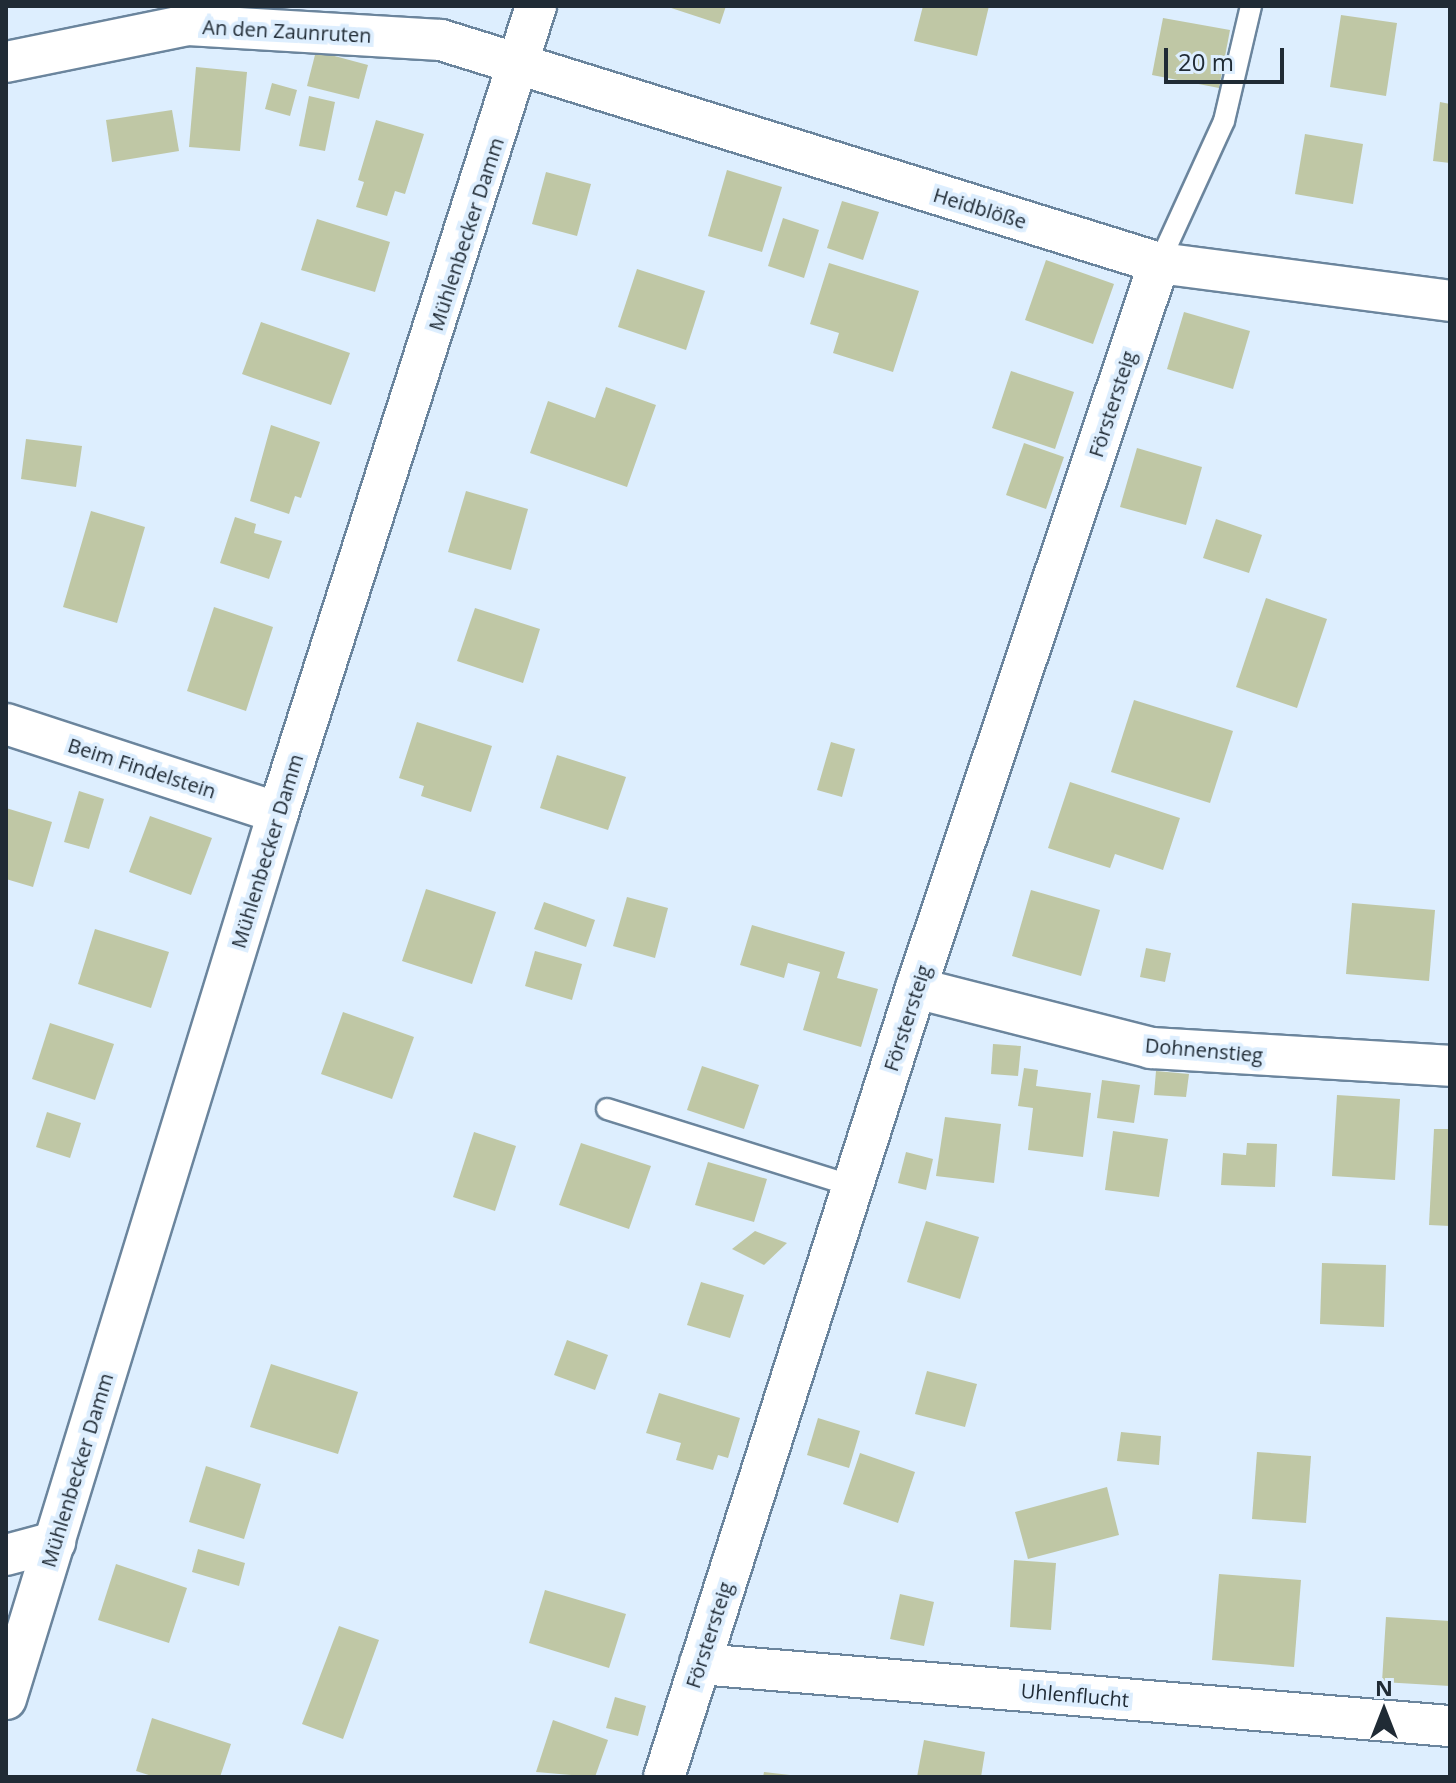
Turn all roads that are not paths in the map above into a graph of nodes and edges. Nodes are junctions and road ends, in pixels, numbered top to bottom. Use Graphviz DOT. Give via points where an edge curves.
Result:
graph roads {
  1 [pos="536,6"];
  2 [pos="1251,6"];
  3 [pos="6,62"];
  4 [pos="521,64"];
  5 [pos="1159,263"];
  6 [pos="1450,301"];
  7 [pos="6,724"];
  8 [pos="278,813"];
  9 [pos="916,988"];
  10 [pos="1450,1066"];
  11 [pos="607,1109"];
  12 [pos="853,1186"];
  13 [pos="55,1542"];
  14 [pos="6,1555"];
  15 [pos="700,1664"];
  16 [pos="6,1699"];
  17 [pos="1450,1726"];
  18 [pos="664,1777"];
  1 -- 4 [label="street, Mühlenbecker Damm"];
  2 -- 5 [label="lane" via="1224,121"];
  3 -- 4 [label="street, An den Zaunruten" via="188,25 441,40"];
  4 -- 5 [label="street, Heidblöße"];
  4 -- 8 [label="street, Mühlenbecker Damm"];
  5 -- 6 [label="street, Heidblöße"];
  5 -- 9 [label="street, Förstersteig"];
  7 -- 8 [label="street, Beim Findelstein"];
  8 -- 13 [label="street, Mühlenbecker Damm"];
  9 -- 10 [label="street, Dohnenstieg" via="1151,1048"];
  9 -- 12 [label="street, Förstersteig"];
  11 -- 12 [label="lane"];
  12 -- 15 [label="street, Förstersteig"];
  13 -- 14 [label="street"];
  13 -- 16 [label="street, Mühlenbecker Damm"];
  15 -- 17 [label="street, Uhlenflucht"];
  15 -- 18 [label="street, Förstersteig"];
}
